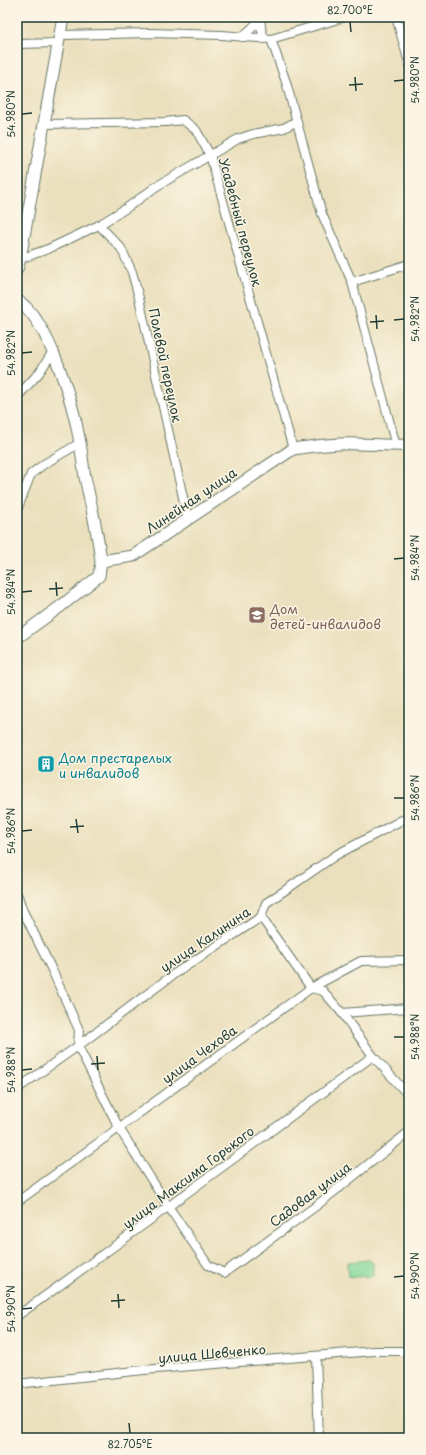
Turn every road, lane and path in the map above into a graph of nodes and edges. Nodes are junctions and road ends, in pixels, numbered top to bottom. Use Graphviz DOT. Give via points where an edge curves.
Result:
graph roads {
  1 [pos="63,17"];
  2 [pos="345,17"];
  3 [pos="396,17"];
  4 [pos="260,18"];
  5 [pos="242,37"];
  6 [pos="60,39"];
  7 [pos="267,39"];
  8 [pos="17,44"];
  9 [pos="409,63"];
  10 [pos="297,121"];
  11 [pos="45,124"];
  12 [pos="210,155"];
  13 [pos="99,225"];
  14 [pos="21,228"];
  15 [pos="19,264"];
  16 [pos="409,264"];
  17 [pos="352,282"];
  18 [pos="17,300"];
  19 [pos="52,353"];
  20 [pos="17,397"];
  21 [pos="80,443"];
  22 [pos="409,445"];
  23 [pos="396,446"];
  24 [pos="293,449"];
  25 [pos="17,510"];
  26 [pos="188,520"];
  27 [pos="101,561"];
  28 [pos="17,638"];
  29 [pos="409,818"];
  30 [pos="17,894"];
  31 [pos="261,917"];
  32 [pos="409,960"];
  33 [pos="311,988"];
  34 [pos="409,1008"];
  35 [pos="342,1013"];
  36 [pos="78,1046"];
  37 [pos="373,1056"];
  38 [pos="17,1089"];
  39 [pos="409,1096"];
  40 [pos="119,1128"];
  41 [pos="409,1132"];
  42 [pos="17,1202"];
  43 [pos="168,1206"];
  44 [pos="17,1316"];
  45 [pos="409,1351"];
  46 [pos="316,1356"];
  47 [pos="17,1384"];
  48 [pos="319,1438"];
  1 -- 6 [label="street"];
  2 -- 7 [label="street"];
  3 -- 9 [label="street"];
  4 -- 5 [label="street"];
  4 -- 7 [label="street"];
  5 -- 6 [label="street" via="151,33"];
  5 -- 7 [label="street"];
  6 -- 8 [label="street"];
  6 -- 11 [label="street"];
  7 -- 10 [label="street" via="286,82"];
  10 -- 12 [label="street" via="284,128 253,134"];
  10 -- 17 [label="street" via="322,214"];
  11 -- 12 [label="street, Усадебный переулок" via="183,120 196,130"];
  11 -- 14 [label="street"];
  12 -- 13 [label="street" via="157,186"];
  12 -- 24 [label="street, Усадебный переулок"];
  13 -- 15 [label="street"];
  13 -- 26 [label="street, Полевой переулок" via="121,248 132,272"];
  14 -- 15 [label="street"];
  16 -- 17 [label="street"];
  17 -- 23 [label="street"];
  18 -- 19 [label="street" via="40,324"];
  19 -- 20 [label="street" via="39,373"];
  19 -- 21 [label="street" via="68,396"];
  21 -- 25 [label="street" via="31,474"];
  21 -- 27 [label="street"];
  22 -- 23 [label="street, Линейная улица"];
  23 -- 24 [label="street, Линейная улица" via="351,444"];
  24 -- 26 [label="street, Линейная улица"];
  26 -- 27 [label="street, Линейная улица" via="133,556"];
  27 -- 28 [label="street" via="99,576"];
  29 -- 31 [label="street, улица Калинина" via="336,856 266,903"];
  30 -- 36 [label="street" via="79,1030"];
  31 -- 33 [label="street"];
  31 -- 36 [label="street, улица Калинина" via="174,974"];
  32 -- 33 [label="street, улица Чехова" via="361,961"];
  33 -- 35 [label="street" via="324,991"];
  33 -- 40 [label="street, улица Чехова"];
  34 -- 35 [label="street"];
  35 -- 37 [label="street"];
  36 -- 38 [label="street, улица Калинина"];
  36 -- 40 [label="street"];
  37 -- 39 [label="street"];
  37 -- 43 [label="street, улица Максима Горького"];
  40 -- 42 [label="street, улица Чехова"];
  40 -- 43 [label="street"];
  41 -- 43 [label="street, Садовая улица" via="316,1206 224,1273 208,1265"];
  43 -- 44 [label="street, улица Максима Горького"];
  45 -- 46 [label="street, улица Шевченко"];
  46 -- 47 [label="street, улица Шевченко" via="144,1370"];
  46 -- 48 [label="street"];
}
